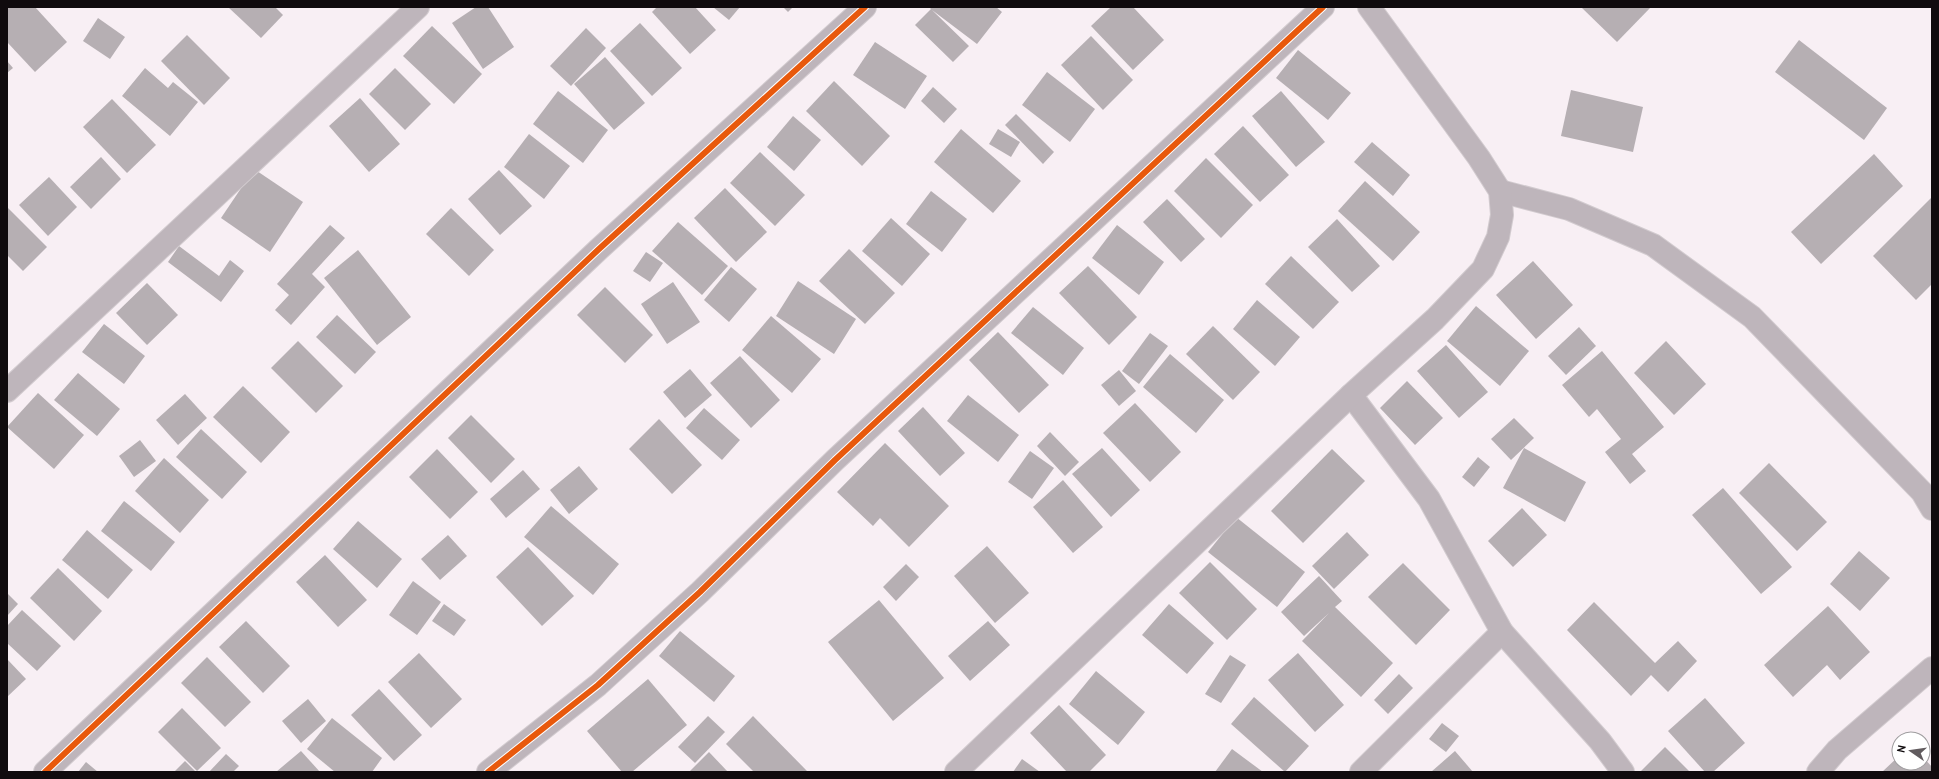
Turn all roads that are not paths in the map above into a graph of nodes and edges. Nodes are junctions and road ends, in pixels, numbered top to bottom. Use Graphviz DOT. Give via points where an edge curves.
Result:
graph roads {
  1 [pos="418,7"];
  2 [pos="865,7"];
  3 [pos="1323,7"];
  4 [pos="1369,7"];
  5 [pos="1500,191"];
  6 [pos="7,391"];
  7 [pos="1351,395"];
  8 [pos="1932,509"];
  9 [pos="1502,632"];
  10 [pos="1932,668"];
  11 [pos="45,772"];
  12 [pos="488,772"];
  13 [pos="956,772"];
  14 [pos="1361,772"];
  15 [pos="1624,772"];
  16 [pos="1818,772"];
  1 -- 6 [label="street"];
  2 -- 11 [label="street" via="593,255"];
  3 -- 12 [label="street" via="835,460 700,592 598,685"];
  4 -- 5 [label="street" via="1479,158"];
  5 -- 7 [label="street" via="1502,215 1498,238 1483,269 1435,319"];
  5 -- 8 [label="street" via="1569,209 1653,245 1752,317 1922,492"];
  7 -- 9 [label="street" via="1429,499"];
  7 -- 13 [label="street"];
  9 -- 14 [label="street"];
  9 -- 15 [label="street" via="1600,741"];
  10 -- 16 [label="street" via="1837,750"];
}
